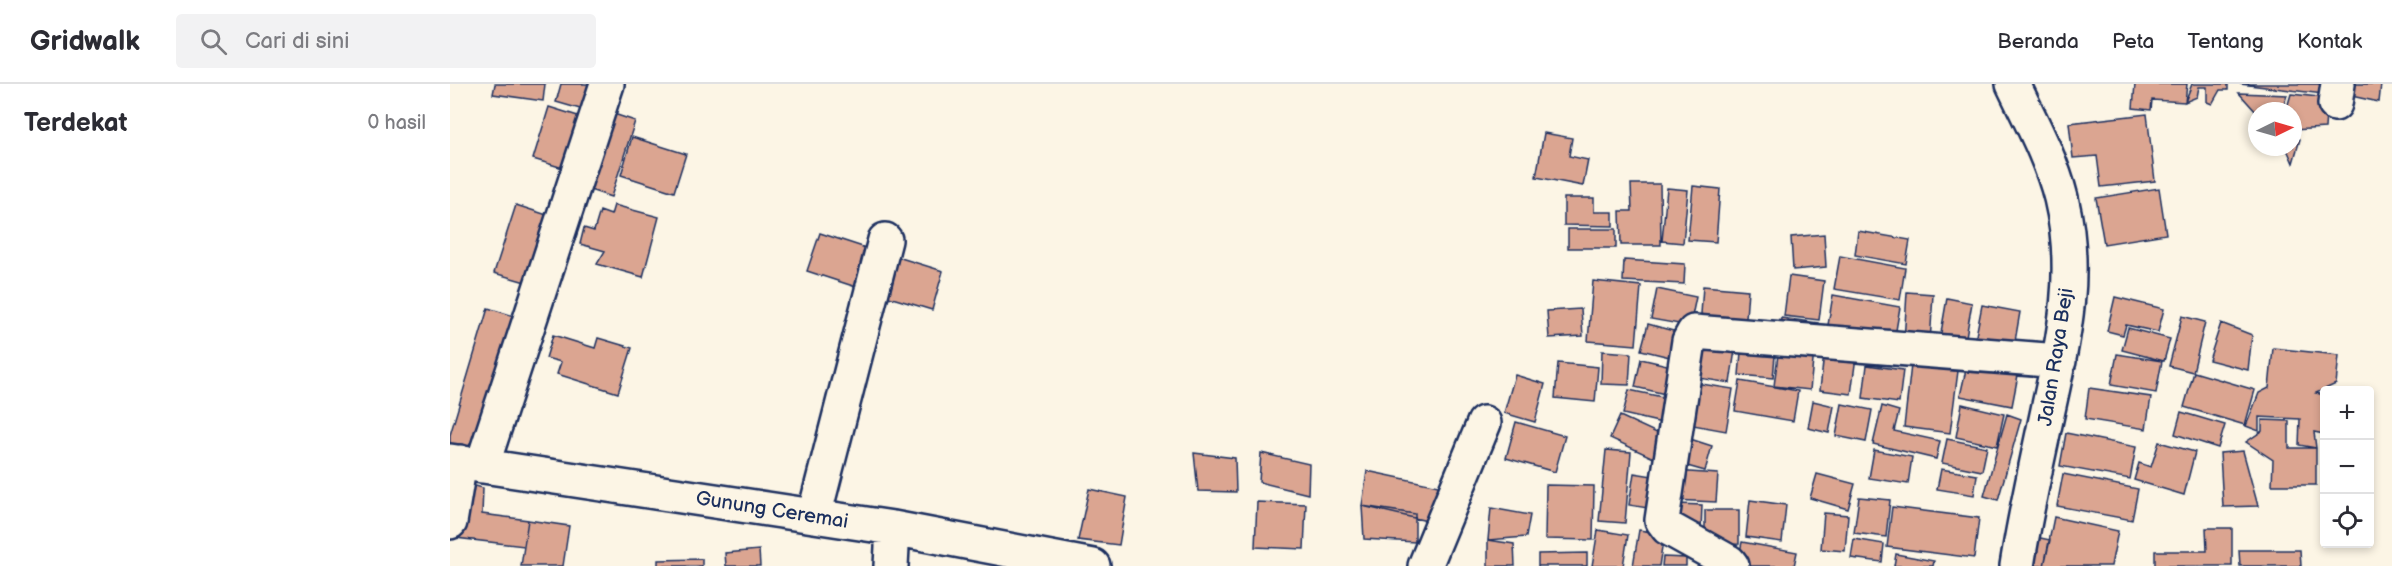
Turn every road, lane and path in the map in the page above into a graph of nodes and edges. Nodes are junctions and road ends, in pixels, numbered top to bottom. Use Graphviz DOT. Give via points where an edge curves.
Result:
graph roads {
  1 [pos="607,84"];
  2 [pos="2013,84"];
  3 [pos="885,240"];
  4 [pos="2059,361"];
  5 [pos="1484,423"];
  6 [pos="464,463"];
  7 [pos="814,516"];
  8 [pos="450,522"];
  9 [pos="893,528"];
  10 [pos="891,566"];
  11 [pos="1093,566"];
  12 [pos="1425,566"];
  13 [pos="1732,566"];
  14 [pos="2017,566"];
  1 -- 6 [label="street"];
  2 -- 4 [label="street, Jalan Raya Beji" via="2061,197 2069,285"];
  3 -- 7 [label="street"];
  4 -- 13 [label="street" via="1694,332 1689,341 1662,520 1668,528"];
  4 -- 14 [label="street, Jalan Raya Beji"];
  5 -- 12 [label="street"];
  6 -- 7 [label="street, Gunung Ceremai"];
  6 -- 8 [label="street"];
  7 -- 9 [label="street, Gunung Ceremai"];
  9 -- 10 [label="street"];
  9 -- 11 [label="street, Gunung Ceremai"];
}
